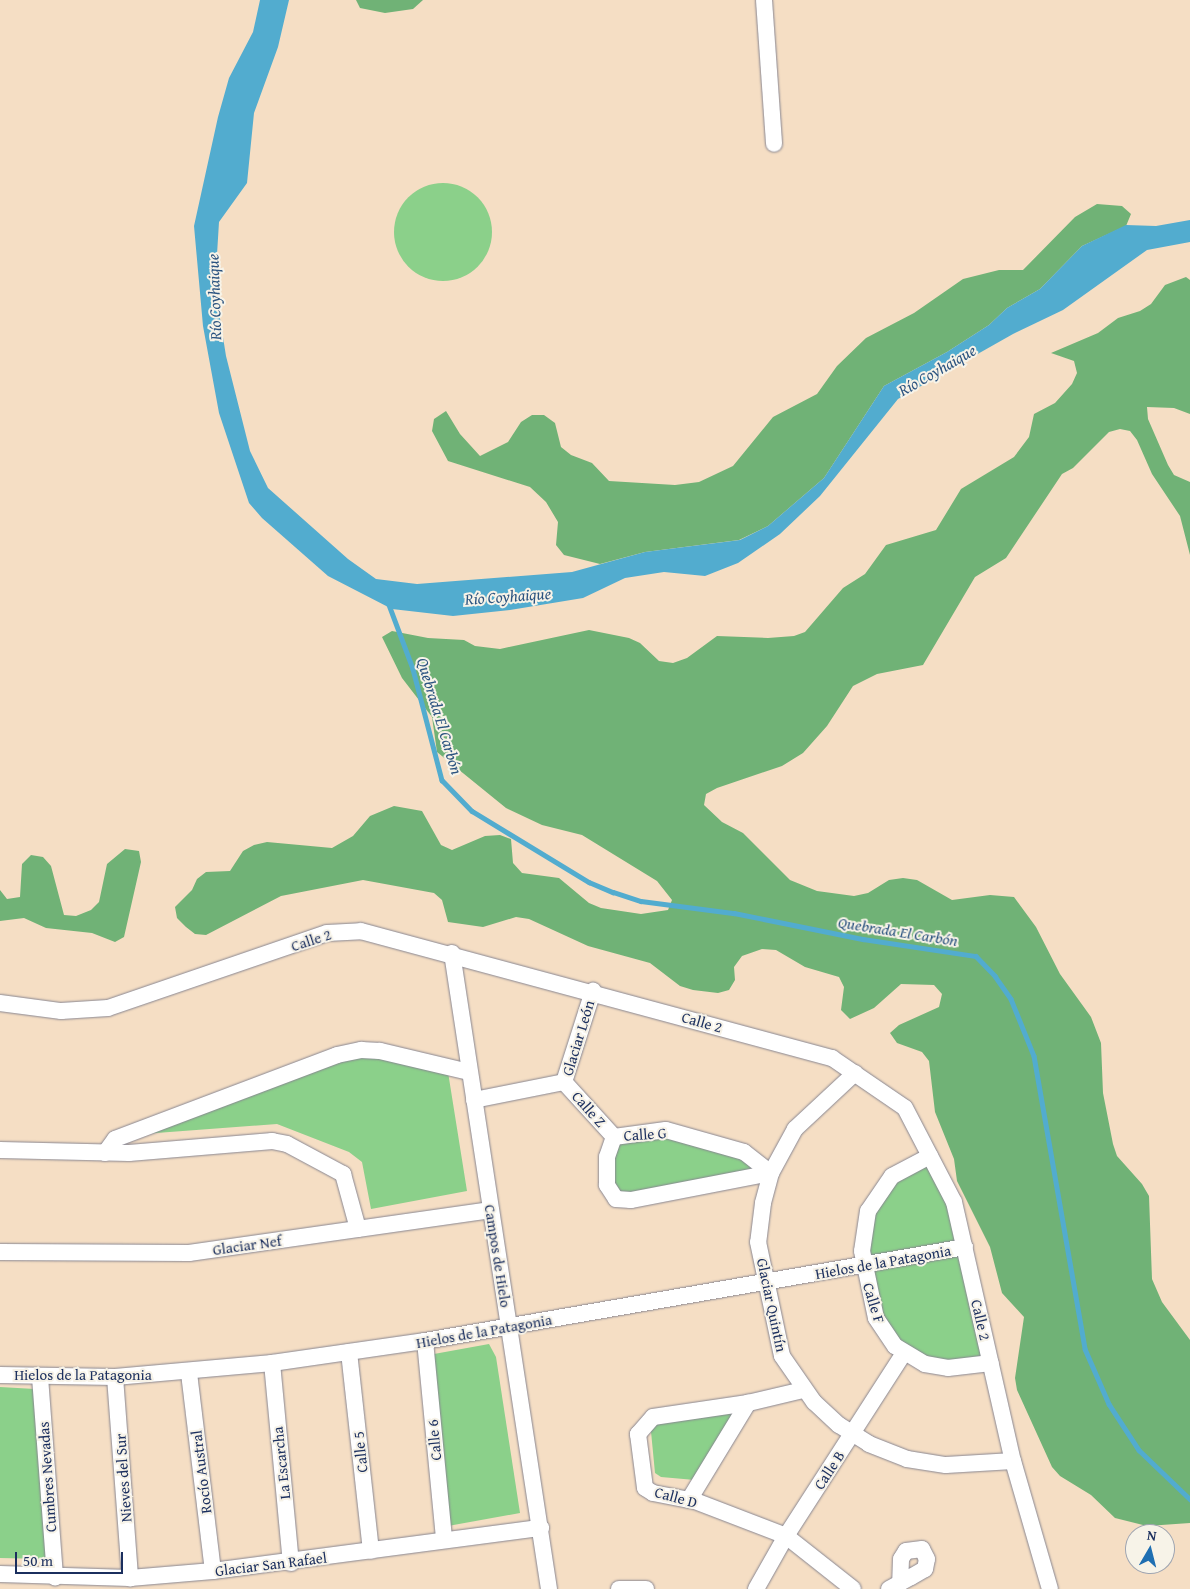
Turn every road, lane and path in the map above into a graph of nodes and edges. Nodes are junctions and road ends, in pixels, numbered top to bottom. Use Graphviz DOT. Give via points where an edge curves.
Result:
graph roads {
  1 [pos="764,0"];
  2 [pos="774,144"];
  3 [pos="452,953"];
  4 [pos="593,991"];
  5 [pos="0,1003"];
  6 [pos="469,1072"];
  7 [pos="855,1074"];
  8 [pos="564,1082"];
  9 [pos="474,1100"];
  10 [pos="614,1137"];
  11 [pos="0,1150"];
  12 [pos="105,1153"];
  13 [pos="930,1156"];
  14 [pos="772,1173"];
  15 [pos="491,1210"];
  16 [pos="358,1229"];
  17 [pos="965,1247"];
  18 [pos="0,1252"];
  19 [pos="864,1265"];
  20 [pos="765,1282"];
  21 [pos="510,1327"];
  22 [pos="425,1342"];
  23 [pos="349,1352"];
  24 [pos="904,1353"];
  25 [pos="991,1362"];
  26 [pos="272,1363"];
  27 [pos="189,1373"];
  28 [pos="0,1375"];
  29 [pos="40,1377"];
  30 [pos="116,1377"];
  31 [pos="803,1390"];
  32 [pos="748,1403"];
  33 [pos="852,1434"];
  34 [pos="1013,1461"];
  35 [pos="688,1500"];
  36 [pos="541,1528"];
  37 [pos="786,1536"];
  38 [pos="444,1539"];
  39 [pos="371,1552"];
  40 [pos="291,1563"];
  41 [pos="213,1571"];
  42 [pos="0,1574"];
  43 [pos="55,1577"];
  44 [pos="130,1578"];
  45 [pos="549,1589"];
  46 [pos="618,1589"];
  47 [pos="646,1589"];
  48 [pos="756,1589"];
  49 [pos="853,1589"];
  50 [pos="1050,1589"];
  1 -- 2 [label="street"];
  3 -- 4 [label="street, Calle 2"];
  3 -- 5 [label="street, Calle 2" via="374,933 338,931 108,1008 61,1012"];
  3 -- 6 [label="street, Campos de Hielo"];
  4 -- 7 [label="street, Calle 2" via="832,1058"];
  4 -- 8 [label="street, Glaciar León"];
  6 -- 9 [label="street, Campos de Hielo"];
  6 -- 12 [label="street" via="380,1051 361,1050 337,1055 115,1140"];
  7 -- 13 [label="street, Calle 2" via="905,1108"];
  7 -- 14 [label="street, Glaciar Quintín" via="796,1129"];
  8 -- 9 [label="street, Glaciar León"];
  8 -- 10 [label="street, Calle Z"];
  9 -- 15 [label="street, Campos de Hielo"];
  10 -- 14 [label="street, Calle G" via="666,1130 744,1152"];
  10 -- 14 [label="street, Calle G" via="608,1157 607,1186 616,1199 632,1200"];
  11 -- 12 [label="street"];
  12 -- 16 [label="street" via="184,1151 272,1141 286,1144 343,1174"];
  13 -- 17 [label="street, Calle 2" via="954,1202"];
  13 -- 19 [label="street, Calle F" via="904,1168 874,1198 862,1238"];
  14 -- 20 [label="street, Glaciar Quintín" via="763,1203 758,1242"];
  15 -- 16 [label="street, Glaciar Nef"];
  15 -- 21 [label="street, Campos de Hielo"];
  16 -- 18 [label="street, Glaciar Nef" via="189,1253"];
  17 -- 19 [label="street, Hielos de la Patagonia"];
  17 -- 25 [label="street, Calle 2"];
  19 -- 20 [label="street, Hielos de la Patagonia"];
  19 -- 24 [label="street, Calle F" via="876,1318 888,1338"];
  20 -- 21 [label="street, Hielos de la Patagonia"];
  20 -- 31 [label="street, Glaciar Quintín" via="782,1356"];
  21 -- 22 [label="street, Hielos de la Patagonia"];
  21 -- 36 [label="street, Campos de Hielo"];
  22 -- 23 [label="street, Hielos de la Patagonia"];
  22 -- 38 [label="street, Calle 6"];
  23 -- 26 [label="street, Hielos de la Patagonia"];
  23 -- 39 [label="street, Calle 5"];
  24 -- 25 [label="street, Calle F" via="925,1364 948,1368"];
  24 -- 33 [label="street, Calle B"];
  25 -- 34 [label="street, Calle 2"];
  26 -- 27 [label="street, Hielos de la Patagonia"];
  26 -- 40 [label="street, La Escarcha"];
  27 -- 30 [label="street, Hielos de la Patagonia"];
  27 -- 41 [label="street, Rocío Austral"];
  28 -- 29 [label="street, Hielos de la Patagonia"];
  29 -- 30 [label="street, Hielos de la Patagonia"];
  29 -- 43 [label="street, Cumbres Nevadas"];
  30 -- 44 [label="street, Nieves del Sur"];
  31 -- 32 [label="street, Calle D"];
  31 -- 33 [label="street, Glaciar Quintín"];
  32 -- 35 [label="street"];
  32 -- 35 [label="street, Calle D" via="653,1417 644,1423 638,1434 645,1488 653,1493"];
  33 -- 34 [label="street, Glaciar Quintín" via="888,1452 926,1463"];
  33 -- 37 [label="street, Calle B"];
  34 -- 50 [label="street, Calle 2"];
  35 -- 37 [label="street, Calle D"];
  36 -- 38 [label="street, Glaciar San Rafael"];
  36 -- 45 [label="street, Campos de Hielo"];
  37 -- 48 [label="street, Calle B"];
  37 -- 49 [label="street, Calle D"];
  38 -- 39 [label="street, Glaciar San Rafael"];
  39 -- 40 [label="street, Glaciar San Rafael"];
  40 -- 41 [label="street, Glaciar San Rafael"];
  41 -- 44 [label="street, Glaciar San Rafael"];
  42 -- 43 [label="street, Glaciar San Rafael"];
  43 -- 44 [label="street, Glaciar San Rafael"];
  46 -- 47 [label="street"];
}
